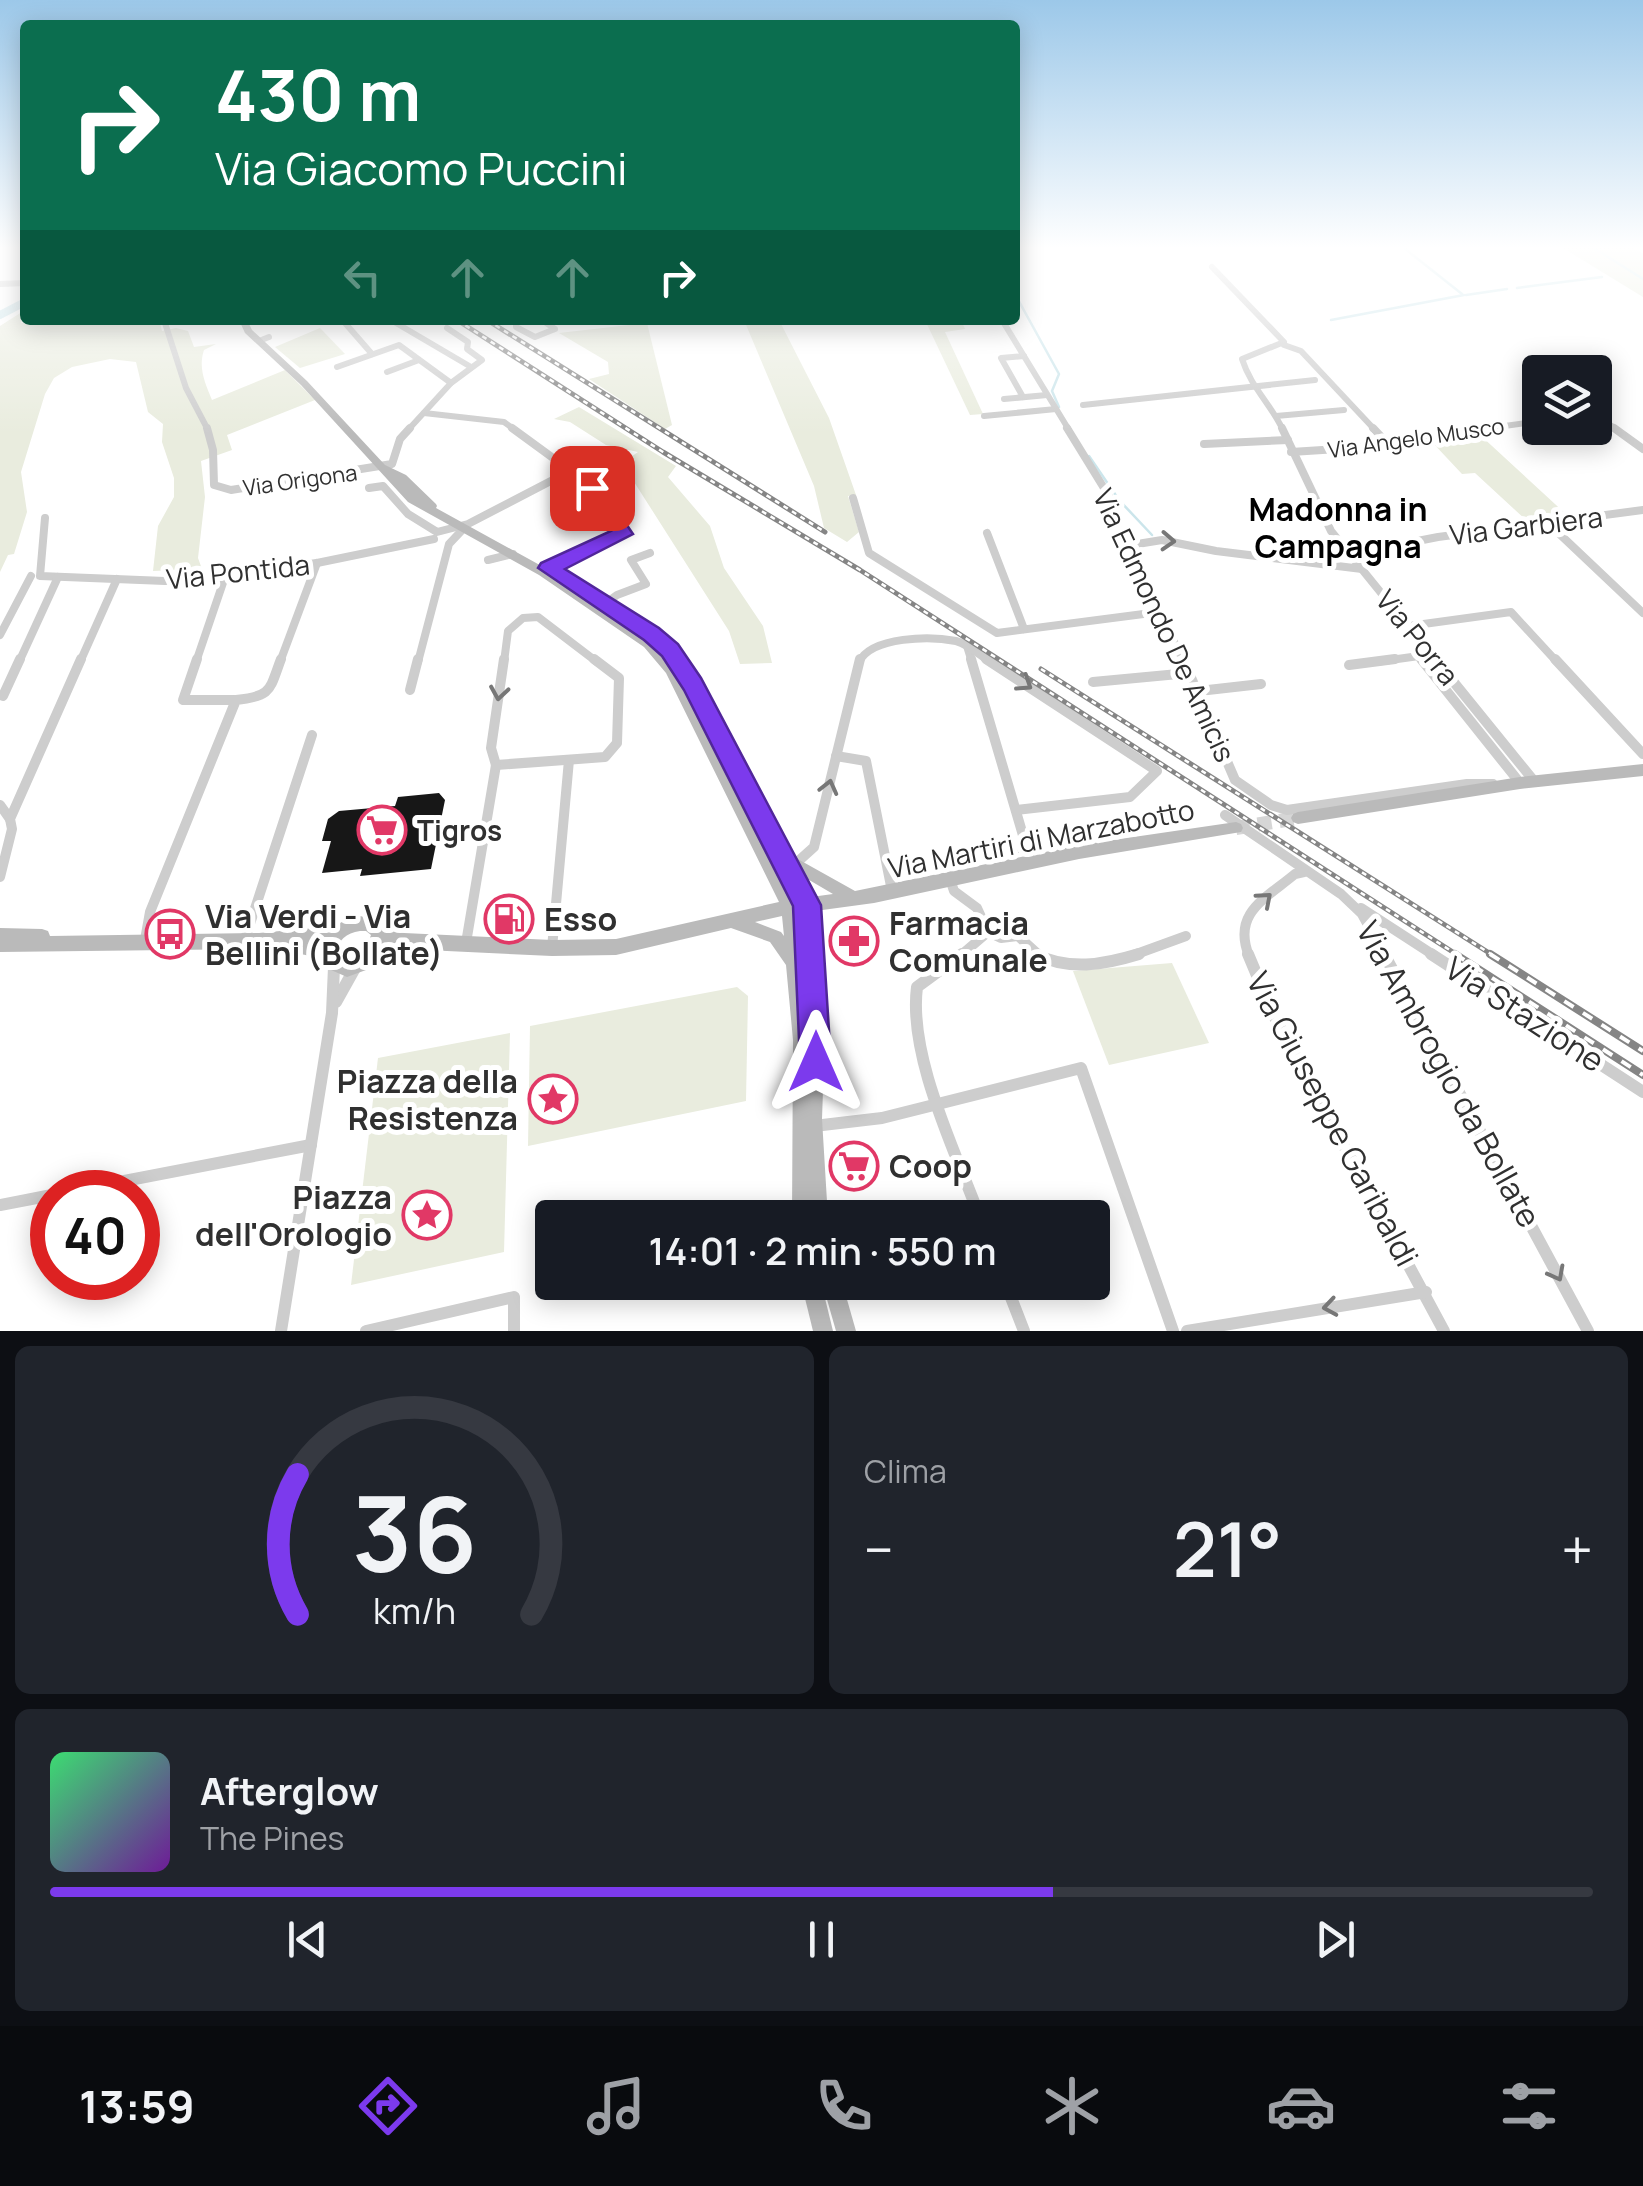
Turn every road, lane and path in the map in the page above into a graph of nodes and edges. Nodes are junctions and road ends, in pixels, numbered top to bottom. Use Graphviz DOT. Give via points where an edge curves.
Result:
graph roads {
  1 [pos="1254,310"];
  2 [pos="166,325"];
  3 [pos="248,325"];
  4 [pos="347,325"];
  5 [pos="400,325"];
  6 [pos="516,325"];
  7 [pos="549,325"];
  8 [pos="1005,325"];
  9 [pos="447,328"];
  10 [pos="1284,345"];
  11 [pos="372,354"];
  12 [pos="1024,356"];
  13 [pos="419,360"];
  14 [pos="337,366"];
  15 [pos="471,367"];
  16 [pos="387,372"];
  17 [pos="1315,380"];
  18 [pos="451,383"];
  19 [pos="1251,386"];
  20 [pos="1047,394"];
  21 [pos="1023,397"];
  22 [pos="1004,399"];
  23 [pos="1083,405"];
  24 [pos="1056,409"];
  25 [pos="1344,410"];
  26 [pos="424,413"];
  27 [pos="984,416"];
  28 [pos="1276,416"];
  29 [pos="1522,424"];
  30 [pos="1612,426"];
  31 [pos="1288,440"];
  32 [pos="1387,443"];
  33 [pos="1204,444"];
  34 [pos="1643,449"];
  35 [pos="1291,452"];
  36 [pos="383,467"];
  37 [pos="570,471"];
  38 [pos="369,488"];
  39 [pos="852,498"];
  40 [pos="1643,510"];
  41 [pos="45,518"];
  42 [pos="1550,525"];
  43 [pos="463,526"];
  44 [pos="987,534"];
  45 [pos="434,539"];
  46 [pos="1126,546"];
  47 [pos="650,552"];
  48 [pos="513,554"];
  49 [pos="1351,554"];
  50 [pos="488,560"];
  51 [pos="318,562"];
  52 [pos="546,570"];
  53 [pos="1364,570"];
  54 [pos="226,574"];
  55 [pos="36,576"];
  56 [pos="58,577"];
  57 [pos="117,578"];
  58 [pos="601,607"];
  59 [pos="1159,612"];
  60 [pos="1643,613"];
  61 [pos="1409,626"];
  62 [pos="1024,629"];
  63 [pos="0,634"];
  64 [pos="967,646"];
  65 [pos="1348,665"];
  66 [pos="1190,673"];
  67 [pos="1094,682"];
  68 [pos="1261,684"];
  69 [pos="410,690"];
  70 [pos="1199,691"];
  71 [pos="4,696"];
  72 [pos="236,700"];
  73 [pos="312,735"];
  74 [pos="1641,752"];
  75 [pos="836,756"];
  76 [pos="570,760"];
  77 [pos="496,765"];
  78 [pos="1643,768"];
  79 [pos="1527,782"];
  80 [pos="1503,786"];
  81 [pos="0,806"];
  82 [pos="1016,810"];
  83 [pos="1298,818"];
  84 [pos="10,819"];
  85 [pos="1231,822"];
  86 [pos="787,863"];
  87 [pos="993,871"];
  88 [pos="1304,872"];
  89 [pos="0,876"];
  90 [pos="950,879"];
  91 [pos="892,892"];
  92 [pos="856,898"];
  93 [pos="1355,905"];
  94 [pos="798,906"];
  95 [pos="727,920"];
  96 [pos="988,932"];
  97 [pos="336,933"];
  98 [pos="378,934"];
  99 [pos="0,935"];
  100 [pos="1186,936"];
  101 [pos="139,940"];
  102 [pos="252,942"];
  103 [pos="461,943"];
  104 [pos="0,944"];
  105 [pos="552,948"];
  106 [pos="373,954"];
  107 [pos="331,964"];
  108 [pos="356,967"];
  109 [pos="796,968"];
  110 [pos="332,1009"];
  111 [pos="1643,1092"];
  112 [pos="940,1102"];
  113 [pos="806,1125"];
  114 [pos="311,1145"];
  115 [pos="160,1174"];
  116 [pos="30,1200"];
  117 [pos="802,1200"];
  118 [pos="816,1200"];
  119 [pos="974,1200"];
  120 [pos="0,1206"];
  121 [pos="1426,1292"];
  122 [pos="815,1300"];
  123 [pos="837,1300"];
  124 [pos="1012,1300"];
  125 [pos="281,1331"];
  126 [pos="366,1331"];
  127 [pos="514,1331"];
  128 [pos="823,1331"];
  129 [pos="846,1331"];
  130 [pos="1024,1331"];
  131 [pos="1173,1331"];
  132 [pos="1187,1331"];
  133 [pos="1444,1331"];
  134 [pos="1588,1331"];
  1 -- 10 [label="street"];
  2 -- 36 [label="street, Via Origona" via="183,384 203,412 220,489"];
  3 -- 36 [label="street"];
  4 -- 11 [label="street"];
  5 -- 15 [label="street"];
  6 -- 7 [label="street" via="536,337 555,329"];
  8 -- 12 [label="street, Via Edmondo De Amicis"];
  9 -- 15 [label="street" via="482,359"];
  10 -- 19 [label="street" via="1242,357"];
  10 -- 32 [label="street" via="1301,351"];
  11 -- 13 [label="street" via="400,345"];
  11 -- 14 [label="street"];
  12 -- 20 [label="street, Via Edmondo De Amicis"];
  12 -- 21 [label="street" via="1001,358"];
  13 -- 16 [label="street"];
  13 -- 18 [label="street"];
  15 -- 18 [label="street"];
  17 -- 19 [label="street"];
  18 -- 26 [label="street"];
  19 -- 23 [label="street"];
  19 -- 28 [label="street, Via Porra"];
  20 -- 21 [label="street"];
  20 -- 24 [label="street, Via Edmondo De Amicis"];
  21 -- 22 [label="street"];
  24 -- 27 [label="street"];
  24 -- 46 [label="street, Via Edmondo De Amicis" via="1115,506"];
  25 -- 28 [label="street"];
  26 -- 36 [label="street" via="397,442 392,464"];
  26 -- 37 [label="street" via="504,422"];
  28 -- 31 [label="street, Via Porra"];
  29 -- 32 [label="street, Via Angelo Musco"];
  30 -- 34 [label="street"];
  31 -- 33 [label="street"];
  31 -- 35 [label="street, Via Porra"];
  32 -- 35 [label="street, Via Angelo Musco"];
  35 -- 49 [label="street, Via Porra" via="1320,513"];
  36 -- 43 [label="street"];
  37 -- 43 [label="street"];
  37 -- 52 [label="street" via="590,485 623,534"];
  38 -- 43 [label="street" via="383,486 408,514 438,532"];
  39 -- 62 [label="street" via="870,552 997,632"];
  40 -- 42 [label="street, Via Garbiera"];
  41 -- 55 [label="street"];
  42 -- 49 [label="street, Via Garbiera"];
  42 -- 60 [label="street"];
  43 -- 48 [label="street"];
  43 -- 52 [label="street"];
  43 -- 69 [label="street" via="449,544"];
  44 -- 62 [label="street"];
  45 -- 51 [label="street, Via Pontida"];
  46 -- 53 [label="street, one-way" via="1177,540"];
  46 -- 59 [label="street, Via Edmondo De Amicis"];
  47 -- 58 [label="street" via="631,560 646,584"];
  48 -- 50 [label="street"];
  48 -- 52 [label="street"];
  49 -- 53 [label="street, Via Porra"];
  51 -- 54 [label="street, Via Pontida"];
  51 -- 72 [label="street" via="269,691"];
  52 -- 58 [label="street"];
  53 -- 61 [label="street, Via Porra"];
  54 -- 57 [label="street, Via Pontida"];
  54 -- 72 [label="street" via="183,700"];
  55 -- 56 [label="street, Via Pontida"];
  55 -- 63 [label="street"];
  56 -- 57 [label="street, Via Pontida"];
  56 -- 71 [label="street"];
  57 -- 84 [label="street"];
  58 -- 86 [label="street" via="652,634 681,664"];
  58 -- 94 [label="street" via="671,670"];
  59 -- 62 [label="street"];
  59 -- 66 [label="street, Via Edmondo De Amicis"];
  61 -- 74 [label="street" via="1511,612"];
  61 -- 79 [label="street, Via Porra"];
  64 -- 75 [label="street" via="946,640 870,648 861,657"];
  64 -- 82 [label="street"];
  64 -- 82 [label="street, one-way" via="1158,771 1130,797"];
  65 -- 79 [label="street" via="1419,656"];
  66 -- 67 [label="street"];
  66 -- 70 [label="street, Via Edmondo De Amicis"];
  68 -- 70 [label="street"];
  70 -- 80 [label="street, Via Edmondo De Amicis" via="1237,783 1283,809 1467,784"];
  72 -- 101 [label="street"];
  73 -- 102 [label="street"];
  74 -- 78 [label="street"];
  86 -- 75 [label="street, one-way" via="814,848"];
  75 -- 91 [label="street" via="866,761"];
  76 -- 77 [label="street"];
  76 -- 77 [label="street, one-way" via="605,756 615,748 621,683 612,670 531,616 508,631 490,748"];
  76 -- 105 [label="street"];
  77 -- 103 [label="street"];
  78 -- 79 [label="street"];
  79 -- 80 [label="street"];
  80 -- 83 [label="street"];
  81 -- 84 [label="street"];
  82 -- 87 [label="street" via="1025,845 994,854"];
  84 -- 89 [label="street"];
  85 -- 87 [label="street, Via Martiri di Marzabotto"];
  85 -- 88 [label="street, Via Ambrogio da Bollate"];
  86 -- 92 [label="street, Via Martiri di Marzabotto"];
  86 -- 94 [label="street"];
  87 -- 90 [label="street, Via Martiri di Marzabotto"];
  88 -- 93 [label="street, Via Ambrogio da Bollate"];
  121 -- 88 [label="street, Via Giuseppe Garibaldi, one-way" via="1290,1046 1246,950 1242,928 1248,914"];
  90 -- 91 [label="street, Via Martiri di Marzabotto"];
  90 -- 96 [label="street" via="954,891 978,908"];
  91 -- 92 [label="street, Via Martiri di Marzabotto"];
  92 -- 94 [label="street, Via Martiri di Marzabotto"];
  93 -- 111 [label="street, Via Stazione"];
  93 -- 134 [label="street, Via Ambrogio da Bollate, one-way"];
  94 -- 95 [label="street, Via Martiri di Marzabotto"];
  94 -- 109 [label="street"];
  94 -- 113 [label="street" via="817,1033"];
  95 -- 105 [label="street, Via Martiri di Marzabotto" via="628,945"];
  95 -- 109 [label="street" via="775,937"];
  96 -- 100 [label="street" via="1018,936 1031,954 1054,962 1100,964 1138,957"];
  96 -- 112 [label="street" via="942,976 917,987 912,999"];
  97 -- 98 [label="street" via="361,922"];
  97 -- 102 [label="street"];
  97 -- 107 [label="street" via="328,947"];
  98 -- 103 [label="street"];
  98 -- 106 [label="street"];
  99 -- 101 [label="street"];
  101 -- 102 [label="street"];
  101 -- 104 [label="street"];
  102 -- 107 [label="street" via="308,947"];
  103 -- 105 [label="street, Via Martiri di Marzabotto"];
  103 -- 106 [label="street"];
  106 -- 108 [label="street"];
  107 -- 108 [label="street"];
  107 -- 110 [label="street"];
  108 -- 110 [label="street"];
  109 -- 113 [label="street"];
  110 -- 114 [label="street"];
  112 -- 113 [label="street" via="850,1124"];
  112 -- 119 [label="street"];
  112 -- 131 [label="street" via="1082,1068"];
  113 -- 117 [label="street"];
  113 -- 118 [label="street"];
  114 -- 115 [label="street"];
  114 -- 125 [label="street"];
  116 -- 120 [label="street"];
  121 -- 132 [label="street, one-way"];
  121 -- 133 [label="street, Via Giuseppe Garibaldi"];
  122 -- 128 [label="street"];
  123 -- 129 [label="street"];
  124 -- 130 [label="street"];
  126 -- 127 [label="street" via="514,1297"];
}
